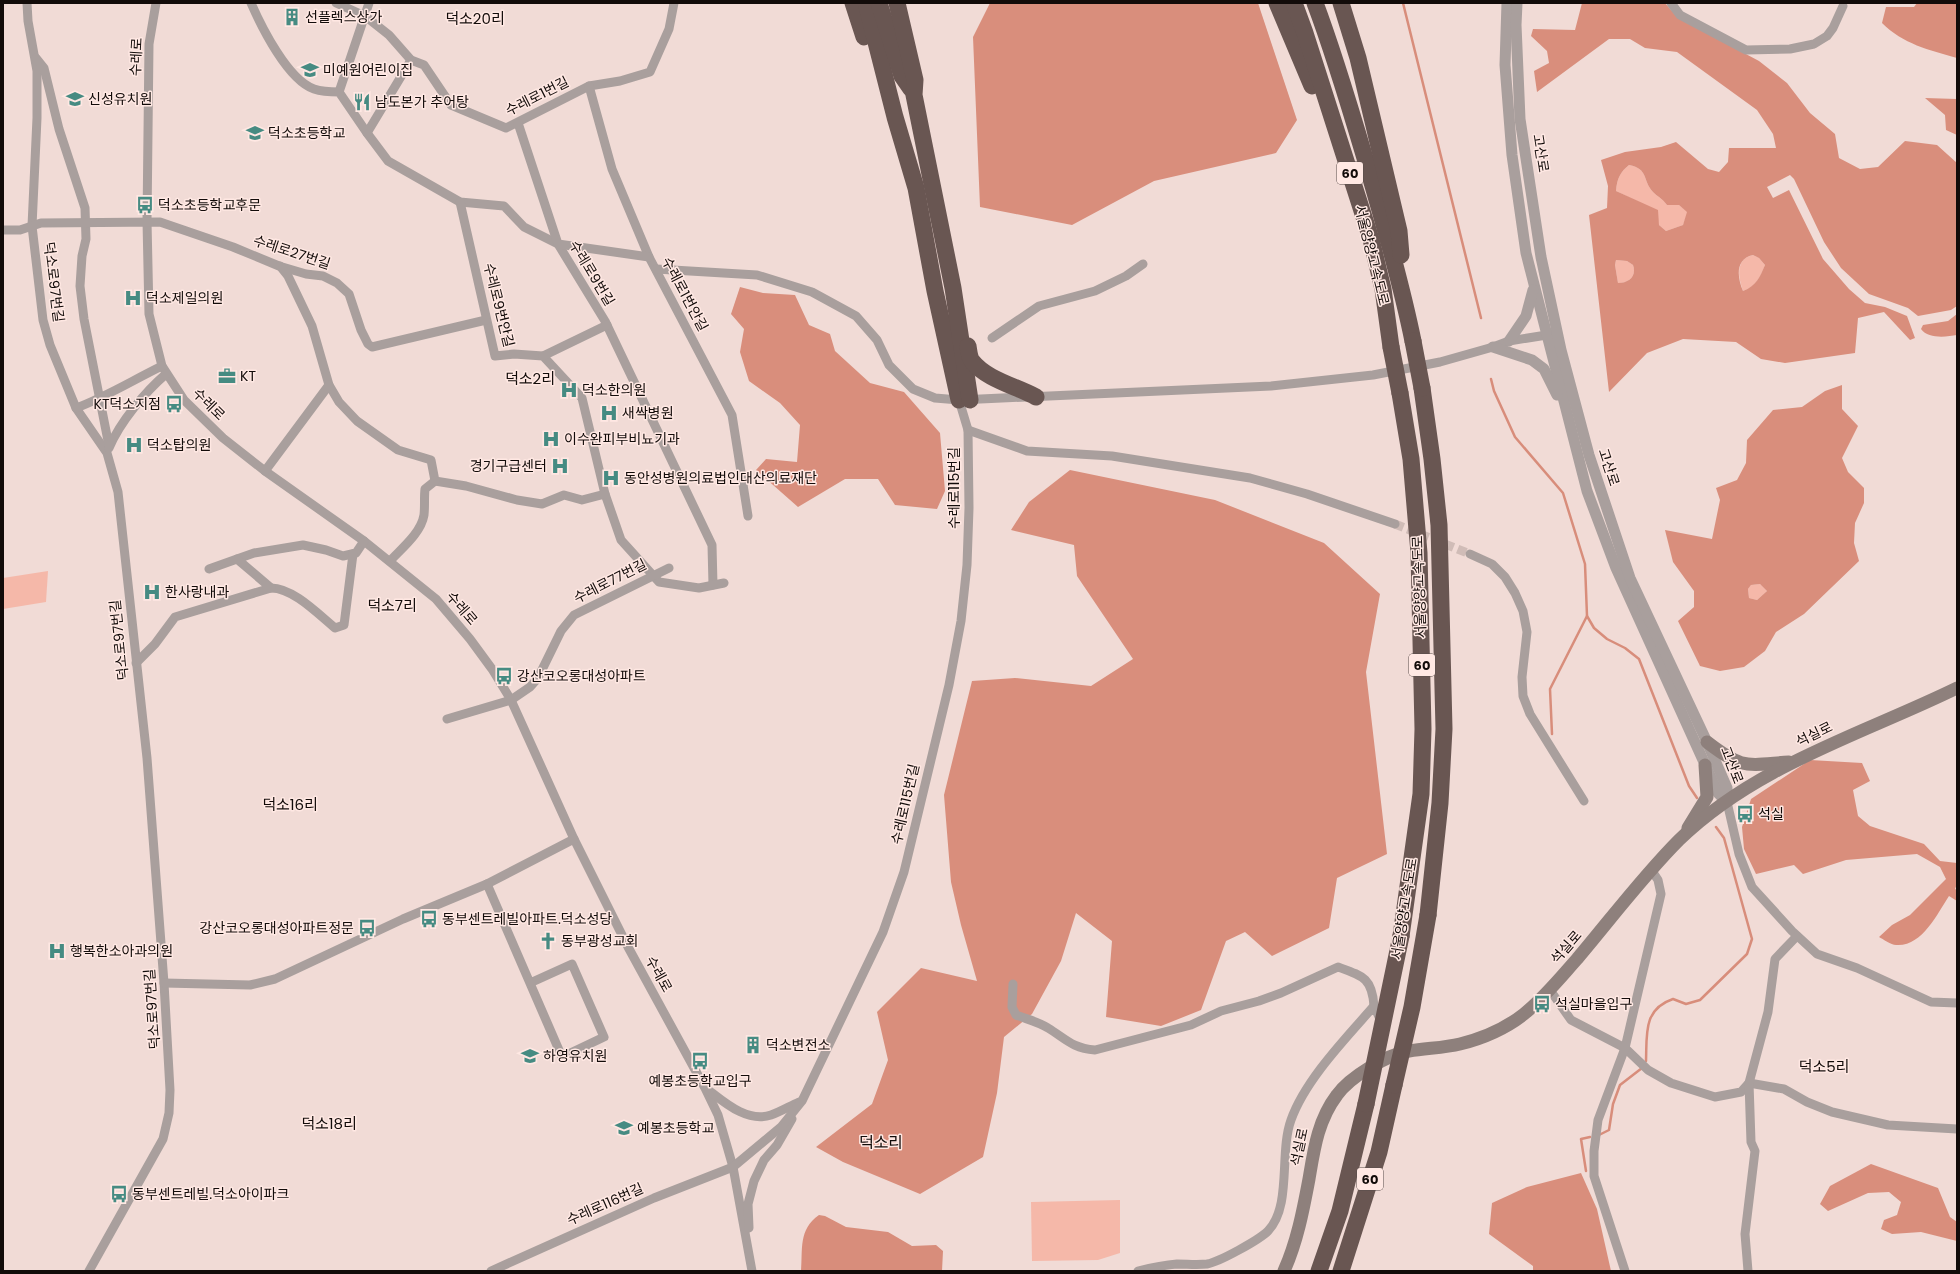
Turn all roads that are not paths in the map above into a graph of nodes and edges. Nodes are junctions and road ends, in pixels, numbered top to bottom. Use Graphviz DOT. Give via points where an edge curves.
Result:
graph roads {
  1 [pos="27,3"];
  2 [pos="156,3"];
  3 [pos="251,3"];
  4 [pos="336,3"];
  5 [pos="369,3"];
  6 [pos="674,3"];
  7 [pos="853,3"];
  8 [pos="866,3"];
  9 [pos="879,3"];
  10 [pos="897,3"];
  11 [pos="1277,3"];
  12 [pos="1294,3"];
  13 [pos="1315,3"];
  14 [pos="1341,3"];
  15 [pos="1507,3"];
  16 [pos="1518,3"];
  17 [pos="1671,3"];
  18 [pos="1843,6"];
  19 [pos="365,16"];
  20 [pos="34,55"];
  21 [pos="411,60"];
  22 [pos="589,86"];
  23 [pos="339,92"];
  24 [pos="914,94"];
  25 [pos="895,117"];
  26 [pos="518,123"];
  27 [pos="367,133"];
  28 [pos="1358,198"];
  29 [pos="460,202"];
  30 [pos="147,221"];
  31 [pos="86,222"];
  32 [pos="32,226"];
  33 [pos="3,230"];
  34 [pos="558,244"];
  35 [pos="649,257"];
  36 [pos="1143,264"];
  37 [pos="279,266"];
  38 [pos="656,269"];
  39 [pos="1534,283"];
  40 [pos="1406,303"];
  41 [pos="958,318"];
  42 [pos="486,320"];
  43 [pos="607,325"];
  44 [pos="1552,334"];
  45 [pos="992,338"];
  46 [pos="1509,341"];
  47 [pos="1493,347"];
  48 [pos="543,356"];
  49 [pos="164,370"];
  50 [pos="329,385"];
  51 [pos="1036,397"];
  52 [pos="100,398"];
  53 [pos="965,400"];
  54 [pos="76,408"];
  55 [pos="1567,417"];
  56 [pos="968,430"];
  57 [pos="108,449"];
  58 [pos="265,471"];
  59 [pos="435,481"];
  60 [pos="604,494"];
  61 [pos="748,516"];
  62 [pos="1395,524"];
  63 [pos="364,540"];
  64 [pos="353,554"];
  65 [pos="1470,554"];
  66 [pos="237,559"];
  67 [pos="390,561"];
  68 [pos="669,568"];
  69 [pos="209,569"];
  70 [pos="653,575"];
  71 [pos="724,583"];
  72 [pos="713,585"];
  73 [pos="271,588"];
  74 [pos="136,663"];
  75 [pos="1957,688"];
  76 [pos="511,700"];
  77 [pos="448,719"];
  78 [pos="1707,742"];
  79 [pos="1795,761"];
  80 [pos="1705,765"];
  81 [pos="1584,801"];
  82 [pos="1727,802"];
  83 [pos="574,839"];
  84 [pos="1680,840"];
  85 [pos="1652,871"];
  86 [pos="487,884"];
  87 [pos="1797,936"];
  88 [pos="164,983"];
  89 [pos="530,984"];
  90 [pos="1013,984"];
  91 [pos="1550,990"];
  92 [pos="1957,1002"];
  93 [pos="1374,1006"];
  94 [pos="1625,1048"];
  95 [pos="1387,1059"];
  96 [pos="1749,1082"];
  97 [pos="705,1088"];
  98 [pos="801,1102"];
  99 [pos="1957,1129"];
  100 [pos="733,1168"];
  101 [pos="747,1240"];
  102 [pos="89,1271"];
  103 [pos="491,1271"];
  104 [pos="752,1271"];
  105 [pos="1138,1271"];
  106 [pos="1284,1271"];
  107 [pos="1319,1271"];
  108 [pos="1341,1271"];
  109 [pos="1625,1271"];
  110 [pos="1748,1271"];
  1 -- 20 [label="street, 덕소로97번길"];
  2 -- 30 [label="street, 수레로" via="149,44"];
  3 -- 23 [label="street" via="257,18 292,74 313,89"];
  4 -- 19 [label="street, 수레로1번길"];
  5 -- 19 [label="street"];
  6 -- 22 [label="street, 수레로1번길" via="669,29 650,72 620,81"];
  7 -- 25 [label="highway" via="868,50"];
  8 -- 25 [label="highway"];
  9 -- 24 [label="highway" via="902,76"];
  10 -- 24 [label="highway" via="915,80"];
  11 -- 28 [label="highway"];
  12 -- 28 [label="highway, 서울양양고속도로 / 60"];
  13 -- 40 [label="highway, 서울양양고속도로 / 60" via="1355,125"];
  14 -- 40 [label="highway" via="1358,58 1399,231"];
  15 -- 39 [label="street, 고산로" via="1505,65 1512,155 1526,253"];
  16 -- 44 [label="street, 고산로" via="1516,25 1520,119"];
  17 -- 18 [label="street" via="1680,14 1746,50 1790,49 1814,44 1827,36"];
  19 -- 21 [label="street, 수레로1번길" via="389,35"];
  19 -- 23 [label="street"];
  20 -- 31 [label="street" via="44,68 59,129 85,208"];
  20 -- 32 [label="street, 덕소로97번길" via="37,71 37,110"];
  21 -- 26 [label="street, 수레로1번길" via="424,65 451,105 506,128"];
  21 -- 27 [label="street"];
  22 -- 26 [label="street, 수레로1번길"];
  22 -- 35 [label="street, 수레로1번안길" via="612,169"];
  23 -- 27 [label="street, 수레로9번길"];
  24 -- 41 [label="highway"];
  25 -- 53 [label="highway" via="916,188 935,291"];
  26 -- 34 [label="street"];
  27 -- 29 [label="street, 수레로9번길" via="388,161"];
  28 -- 107 [label="highway, 서울양양고속도로 / 60, bridge" via="1383,289 1411,459 1419,553 1423,729 1421,794 1401,936 1366,1104 1340,1211"];
  29 -- 34 [label="street, 수레로9번길" via="504,206 524,227"];
  29 -- 42 [label="street, 수레로9번안길"];
  30 -- 31 [label="street, 수레로27번길"];
  30 -- 37 [label="street, 수레로27번길" via="160,222"];
  30 -- 49 [label="street, 수레로" via="149,314"];
  31 -- 32 [label="street, 수레로27번길" via="41,223"];
  31 -- 52 [label="street" via="80,286"];
  32 -- 33 [label="street, 수레로27번길" via="20,230"];
  32 -- 54 [label="street, 덕소로97번길" via="43,320 50,345"];
  34 -- 35 [label="street"];
  34 -- 43 [label="street, 수레로9번길"];
  35 -- 38 [label="street, 수레로1번안길"];
  36 -- 45 [label="street" via="1126,276 1095,291 1039,306"];
  37 -- 42 [label="street, 수레로27번길" via="323,276 337,283 349,294 368,344 372,347"];
  37 -- 50 [label="street" via="288,276 312,326"];
  38 -- 53 [label="street" via="757,275 812,292 856,316 877,340 889,365 913,389 935,398"];
  38 -- 61 [label="street, 수레로1번안길" via="732,415"];
  39 -- 44 [label="street, 고산로"];
  39 -- 46 [label="street" via="1526,316"];
  40 -- 108 [label="highway, 서울양양고속도로 / 60, bridge" via="1422,388 1439,525 1444,729 1440,803 1428,915 1412,1007 1379,1152"];
  41 -- 51 [label="highway" via="963,327 971,360 996,379"];
  41 -- 53 [label="highway"];
  42 -- 48 [label="street, 수레로9번안길" via="495,356"];
  43 -- 48 [label="street"];
  43 -- 72 [label="street, 수레로9번길" via="712,545"];
  44 -- 46 [label="street"];
  44 -- 55 [label="street, 고산로"];
  44 -- 78 [label="street, 고산로" via="1630,578"];
  46 -- 47 [label="street"];
  47 -- 51 [label="street" via="1440,362 1373,375 1271,386"];
  47 -- 55 [label="street" via="1532,360 1544,369"];
  48 -- 60 [label="street" via="582,398"];
  49 -- 52 [label="street"];
  49 -- 57 [label="street" via="118,430"];
  49 -- 58 [label="street, 수레로" via="184,400 223,438"];
  50 -- 58 [label="street"];
  50 -- 59 [label="street" via="339,402 357,421 398,450 431,460"];
  51 -- 53 [label="street"];
  52 -- 54 [label="street"];
  52 -- 57 [label="street"];
  53 -- 56 [label="street, 수레로115번길"];
  54 -- 57 [label="street, 덕소로97번길"];
  55 -- 80 [label="street, 고산로" via="1587,491 1616,568"];
  56 -- 62 [label="street" via="1027,451 1112,456 1250,478"];
  56 -- 98 [label="street, 수레로115번길" via="967,565 961,621 949,685 904,872 883,932"];
  57 -- 74 [label="street, 덕소로97번길" via="118,492"];
  58 -- 63 [label="street, 수레로"];
  59 -- 60 [label="street" via="542,504 564,495 582,500"];
  59 -- 67 [label="street" via="425,489 424,516 420,524 413,536"];
  60 -- 70 [label="street" via="622,540"];
  63 -- 64 [label="street"];
  63 -- 67 [label="street, 수레로"];
  64 -- 66 [label="street" via="343,556 303,545 254,553"];
  64 -- 73 [label="street" via="344,625 335,628 289,592"];
  65 -- 81 [label="street" via="1492,564 1505,577 1515,593 1523,611 1527,632 1522,677 1523,696 1530,714"];
  66 -- 69 [label="street"];
  66 -- 73 [label="street"];
  67 -- 76 [label="street, 수레로" via="436,599 470,639"];
  68 -- 70 [label="street, 수레로77번길"];
  70 -- 72 [label="street" via="659,582 699,588"];
  70 -- 76 [label="street, 수레로77번길" via="574,615 561,631 538,678"];
  71 -- 72 [label="street"];
  73 -- 74 [label="street" via="175,617 155,644"];
  74 -- 88 [label="street, 덕소로97번길" via="147,758"];
  75 -- 79 [label="main road, 석실로"];
  76 -- 77 [label="street"];
  76 -- 83 [label="street, 수레로"];
  78 -- 79 [label="main road" via="1740,764"];
  78 -- 82 [label="street, 고산로" via="1727,788"];
  79 -- 82 [label="main road, 석실로"];
  80 -- 82 [label="street, 고산로" via="1718,793"];
  80 -- 84 [label="main road" via="1707,797"];
  82 -- 84 [label="main road, 석실로"];
  82 -- 87 [label="street" via="1739,854 1752,887"];
  83 -- 86 [label="street"];
  83 -- 97 [label="street, 수레로" via="642,973"];
  84 -- 85 [label="main road, 석실로"];
  85 -- 91 [label="main road, 석실로"];
  85 -- 94 [label="street" via="1658,880 1661,894"];
  86 -- 88 [label="street" via="403,919 276,979 250,985"];
  86 -- 89 [label="street"];
  87 -- 92 [label="street" via="1817,954 1857,968 1931,1002"];
  87 -- 96 [label="street" via="1775,959 1768,1012"];
  88 -- 102 [label="street, 덕소로97번길" via="170,1090 169,1113 163,1139"];
  89 -- 89 [label="street" via="562,1057 604,1037 572,964"];
  90 -- 93 [label="street" via="1012,1007 1016,1016 1047,1027 1068,1043 1081,1049 1094,1050 1191,1025 1221,1010 1259,1002 1338,967 1368,981 1373,992"];
  91 -- 94 [label="street" via="1571,1020"];
  91 -- 95 [label="main road, 석실로" via="1524,1014 1495,1033 1459,1044 1405,1051"];
  93 -- 95 [label="street" via="1384,1027 1383,1052"];
  93 -- 105 [label="street" via="1308,1087 1298,1104 1290,1122 1286,1143 1281,1205 1276,1220 1267,1232 1233,1253 1208,1264 1175,1264"];
  94 -- 96 [label="street" via="1648,1070 1671,1083 1715,1097 1741,1092"];
  94 -- 109 [label="street" via="1598,1120 1594,1151 1594,1176"];
  95 -- 106 [label="main road, 석실로" via="1348,1082 1325,1114 1317,1132 1292,1253"];
  96 -- 99 [label="street" via="1784,1089 1832,1112 1888,1125"];
  96 -- 110 [label="street" via="1751,1142 1755,1151 1745,1234"];
  97 -- 98 [label="street" via="728,1105 746,1114 757,1116 770,1116"];
  97 -- 100 [label="street, 수레로" via="718,1115"];
  98 -- 100 [label="street, 수레로115번길" via="781,1127"];
  98 -- 101 [label="street" via="787,1130 764,1160 754,1181 748,1204"];
  100 -- 101 [label="street, 수레로"];
  100 -- 103 [label="street, 수레로116번길" via="654,1198"];
  101 -- 104 [label="street, 수레로"];
}
